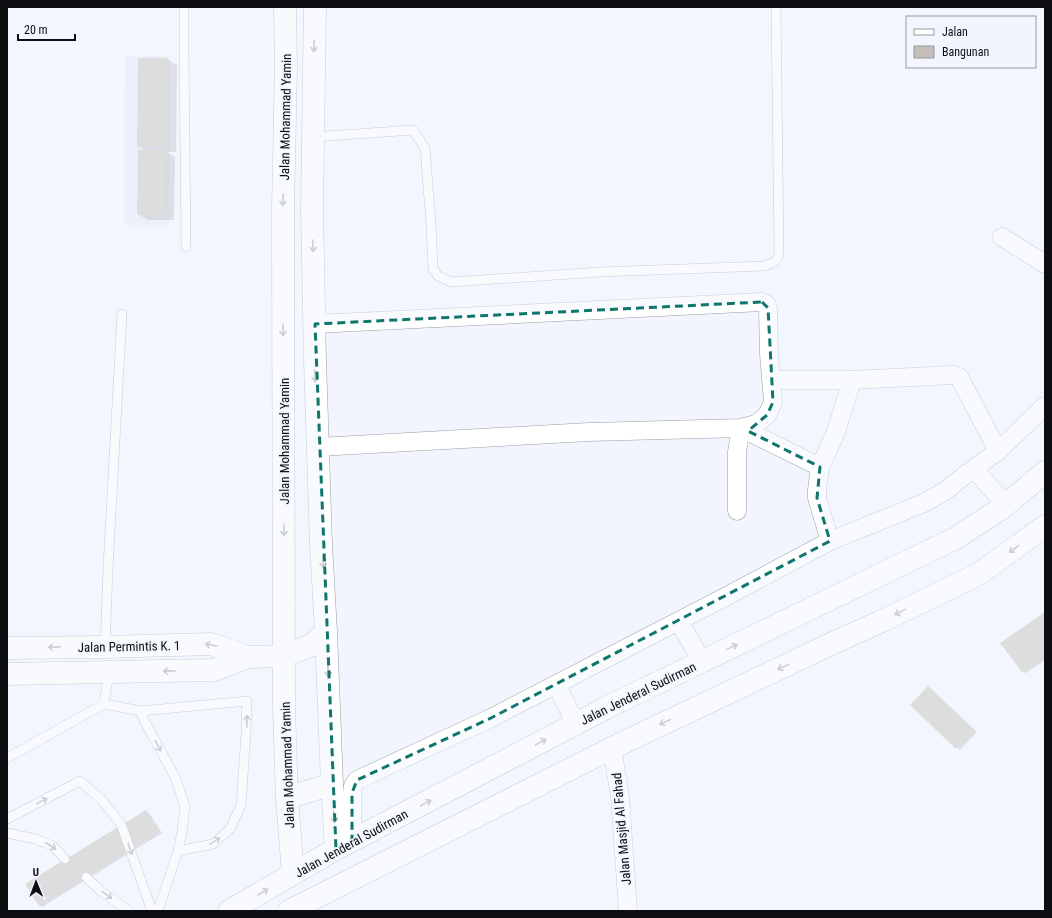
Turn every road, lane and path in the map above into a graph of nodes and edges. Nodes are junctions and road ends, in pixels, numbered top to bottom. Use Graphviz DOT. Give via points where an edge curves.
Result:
graph roads {
  1 [pos="184,7"];
  2 [pos="285,7"];
  3 [pos="314,7"];
  4 [pos="776,7"];
  5 [pos="313,137"];
  6 [pos="1002,237"];
  7 [pos="186,247"];
  8 [pos="1045,264"];
  9 [pos="122,314"];
  10 [pos="314,324"];
  11 [pos="771,380"];
  12 [pos="852,380"];
  13 [pos="1045,406"];
  14 [pos="742,428"];
  15 [pos="318,447"];
  16 [pos="998,451"];
  17 [pos="820,467"];
  18 [pos="974,469"];
  19 [pos="1045,472"];
  20 [pos="1006,505"];
  21 [pos="737,510"];
  22 [pos="1045,526"];
  23 [pos="830,541"];
  24 [pos="679,621"];
  25 [pos="326,632"];
  26 [pos="105,647"];
  27 [pos="7,648"];
  28 [pos="284,656"];
  29 [pos="248,657"];
  30 [pos="702,662"];
  31 [pos="109,672"];
  32 [pos="7,674"];
  33 [pos="556,684"];
  34 [pos="104,704"];
  35 [pos="141,711"];
  36 [pos="576,724"];
  37 [pos="612,748"];
  38 [pos="7,758"];
  39 [pos="332,784"];
  40 [pos="287,798"];
  41 [pos="7,819"];
  42 [pos="7,833"];
  43 [pos="344,845"];
  44 [pos="178,851"];
  45 [pos="65,860"];
  46 [pos="293,874"];
  47 [pos="86,877"];
  48 [pos="129,911"];
  49 [pos="152,911"];
  50 [pos="158,911"];
  51 [pos="229,911"];
  52 [pos="289,911"];
  53 [pos="628,911"];
  1 -- 7 [label="lane"];
  2 -- 28 [label="main road, Jalan Mohammad Yamin, one-way"];
  3 -- 5 [label="main road, one-way"];
  4 -- 5 [label="lane" via="779,254 777,261 772,264 451,282 438,276 433,269 425,148 413,130"];
  5 -- 10 [label="main road, one-way"];
  6 -- 8 [label="street"];
  9 -- 26 [label="lane"];
  10 -- 11 [label="street" via="762,302 768,308"];
  10 -- 15 [label="main road, one-way"];
  11 -- 12 [label="street"];
  11 -- 14 [label="street" via="773,402 767,416 756,424"];
  12 -- 16 [label="street" via="953,375 959,378"];
  12 -- 17 [label="street" via="836,432"];
  13 -- 16 [label="street"];
  14 -- 15 [label="street" via="589,432"];
  14 -- 17 [label="street"];
  14 -- 21 [label="street" via="736,452"];
  15 -- 25 [label="main road, one-way"];
  16 -- 18 [label="street"];
  17 -- 23 [label="street" via="818,498"];
  18 -- 20 [label="street"];
  18 -- 23 [label="street" via="924,503"];
  19 -- 20 [label="main road, Jalan Jenderal Sudirman"];
  30 -- 20 [label="main road, Jalan Jenderal Sudirman, one-way" via="956,538"];
  22 -- 37 [label="main road, one-way" via="979,574"];
  23 -- 24 [label="street"];
  24 -- 30 [label="street"];
  24 -- 33 [label="street"];
  25 -- 28 [label="main road, Jalan Permintis K. 1" via="312,645"];
  25 -- 39 [label="main road, one-way"];
  26 -- 27 [label="main road, Jalan Permintis K. 1, one-way"];
  29 -- 26 [label="main road, Jalan Permintis K. 1, one-way" via="211,644"];
  28 -- 29 [label="main road, Jalan Permintis K. 1"];
  28 -- 40 [label="main road, Jalan Mohammad Yamin"];
  29 -- 31 [label="main road, Jalan Permintis K. 1, one-way" via="214,670"];
  30 -- 36 [label="main road, Jalan Jenderal Sudirman"];
  31 -- 32 [label="main road, Jalan Permintis K. 1"];
  31 -- 34 [label="lane"];
  33 -- 36 [label="street"];
  33 -- 43 [label="street" via="491,718 358,780 353,786"];
  34 -- 35 [label="lane"];
  34 -- 38 [label="lane"];
  35 -- 44 [label="lane, one-way" via="176,779 185,807"];
  44 -- 35 [label="lane, one-way" via="213,844 230,829 241,805 247,701"];
  43 -- 36 [label="main road, Jalan Jenderal Sudirman, one-way"];
  37 -- 52 [label="main road"];
  37 -- 53 [label="street, Jalan Masjid Al Fahad" via="620,798"];
  39 -- 40 [label="main road"];
  39 -- 43 [label="main road, one-way"];
  40 -- 46 [label="main road, Jalan Mohammad Yamin"];
  41 -- 49 [label="lane, one-way" via="80,781 102,800 121,824"];
  42 -- 45 [label="lane, one-way" via="36,839 53,846"];
  43 -- 46 [label="main road, Jalan Jenderal Sudirman"];
  44 -- 50 [label="lane"];
  51 -- 46 [label="main road, Jalan Jenderal Sudirman, one-way"];
  47 -- 48 [label="lane, one-way"];
}
